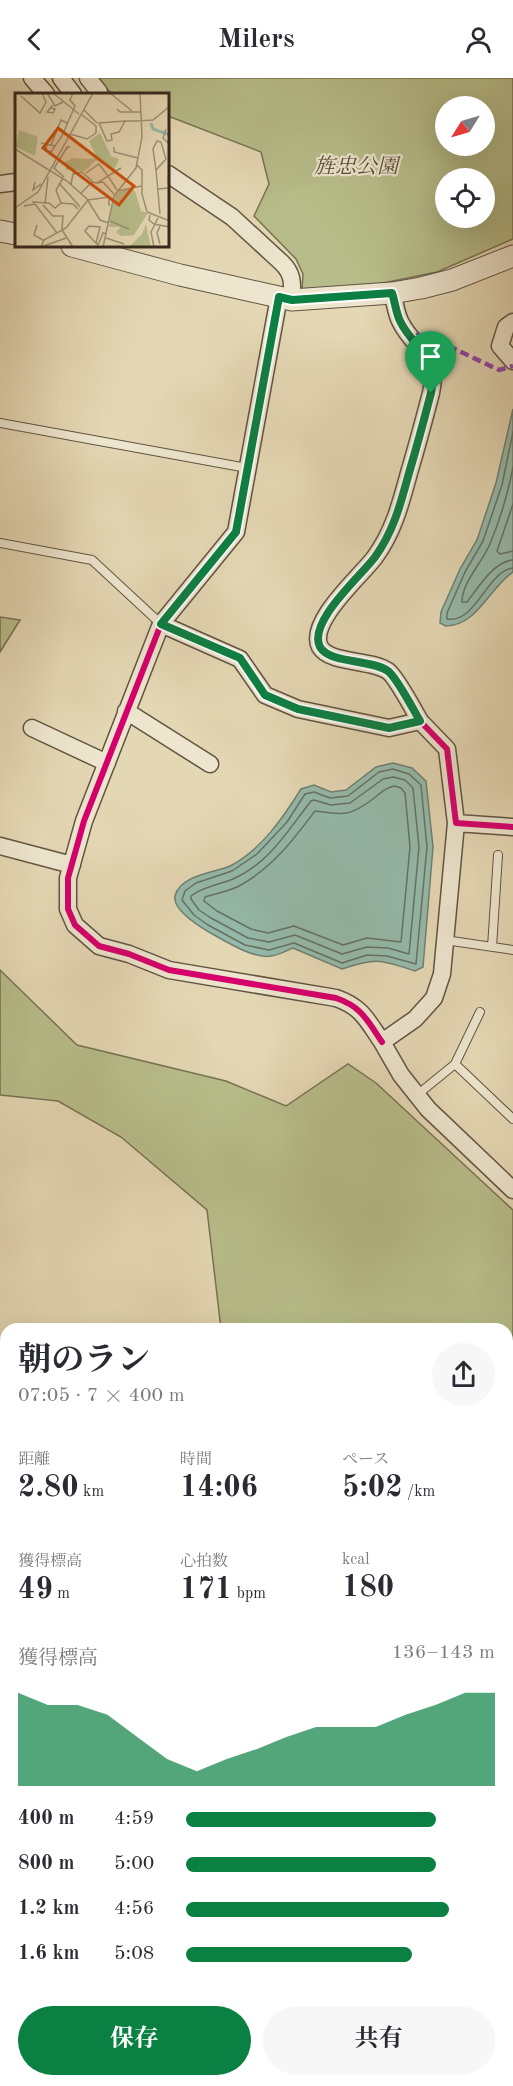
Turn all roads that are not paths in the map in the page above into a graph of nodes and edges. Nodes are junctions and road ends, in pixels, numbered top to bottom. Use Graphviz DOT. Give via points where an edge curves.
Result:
graph roads {
  1 [pos="32,78"];
  2 [pos="61,78"];
  3 [pos="88,78"];
  4 [pos="99,92"];
  5 [pos="45,93"];
  6 [pos="72,93"];
  7 [pos="170,175"];
  8 [pos="15,182"];
  9 [pos="0,184"];
  10 [pos="0,231"];
  11 [pos="15,234"];
  12 [pos="79,248"];
  13 [pos="513,256"];
  14 [pos="392,293"];
  15 [pos="285,298"];
  16 [pos="513,322"];
  17 [pos="513,361"];
  18 [pos="0,423"];
  19 [pos="247,468"];
  20 [pos="0,543"];
  21 [pos="161,624"];
  22 [pos="126,711"];
  23 [pos="420,721"];
  24 [pos="32,728"];
  25 [pos="107,763"];
  26 [pos="210,764"];
  27 [pos="456,823"];
  28 [pos="513,827"];
  29 [pos="0,846"];
  30 [pos="498,855"];
  31 [pos="72,865"];
  32 [pos="445,940"];
  33 [pos="492,947"];
  34 [pos="513,950"];
  35 [pos="480,1012"];
  36 [pos="382,1042"];
  37 [pos="455,1064"];
  38 [pos="417,1095"];
  39 [pos="513,1119"];
  40 [pos="513,1190"];
  1 -- 5 [label="street"];
  2 -- 6 [label="street"];
  3 -- 4 [label="street"];
  7 -- 15 [label="street" via="232,217 290,270 292,278"];
  8 -- 9 [label="street"];
  10 -- 11 [label="street"];
  12 -- 15 [label="street"];
  13 -- 14 [label="street" via="452,280"];
  14 -- 15 [label="street"];
  14 -- 23 [label="street" via="400,322 432,364 435,378 395,523 375,557 344,590 318,636 326,653 379,666 390,673"];
  15 -- 19 [label="street"];
  16 -- 17 [label="street" via="506,327 500,346"];
  18 -- 19 [label="lane"];
  19 -- 21 [label="street" via="236,532"];
  20 -- 21 [label="lane" via="92,560"];
  21 -- 22 [label="street"];
  21 -- 23 [label="street" via="240,658 265,695 298,709 389,728"];
  22 -- 25 [label="street"];
  22 -- 26 [label="street"];
  23 -- 27 [label="street" via="447,749"];
  24 -- 25 [label="street"];
  25 -- 31 [label="street"];
  27 -- 28 [label="street"];
  27 -- 32 [label="street"];
  29 -- 31 [label="street"];
  30 -- 33 [label="lane"];
  31 -- 36 [label="street" via="68,909 75,925 99,946 170,970 351,1003 362,1011"];
  32 -- 33 [label="lane"];
  32 -- 36 [label="street" via="442,974 434,998 415,1019"];
  33 -- 34 [label="lane"];
  35 -- 37 [label="lane"];
  36 -- 38 [label="street"];
  37 -- 38 [label="lane"];
  37 -- 39 [label="lane"];
  38 -- 40 [label="street"];
}
